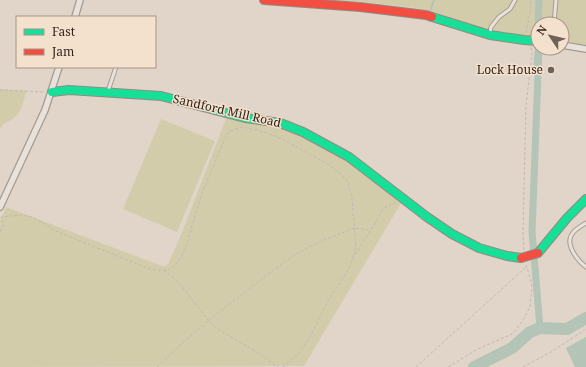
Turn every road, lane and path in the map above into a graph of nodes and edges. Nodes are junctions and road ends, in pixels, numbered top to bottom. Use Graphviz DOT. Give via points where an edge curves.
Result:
graph roads {
  1 [pos="80,0"];
  2 [pos="264,0"];
  3 [pos="515,0"];
  4 [pos="530,0"];
  5 [pos="556,0"];
  6 [pos="75,16"];
  7 [pos="555,16"];
  8 [pos="490,35"];
  9 [pos="530,38"];
  10 [pos="530,41"];
  11 [pos="570,46"];
  12 [pos="586,49"];
  13 [pos="532,56"];
  14 [pos="59,68"];
  15 [pos="116,68"];
  16 [pos="0,90"];
  17 [pos="52,92"];
  18 [pos="108,93"];
  19 [pos="404,198"];
  20 [pos="586,200"];
  21 [pos="0,207"];
  22 [pos="1,217"];
  23 [pos="586,223"];
  24 [pos="354,228"];
  25 [pos="371,230"];
  26 [pos="0,232"];
  27 [pos="354,258"];
  28 [pos="524,258"];
  29 [pos="586,266"];
  30 [pos="526,268"];
  31 [pos="163,270"];
  32 [pos="209,321"];
  33 [pos="586,329"];
  34 [pos="157,367"];
  35 [pos="278,367"];
  36 [pos="283,367"];
  37 [pos="416,367"];
  38 [pos="448,367"];
  39 [pos="523,367"];
  1 -- 6 [label="street"];
  2 -- 8 [label="street" via="426,15"];
  3 -- 8 [label="lane" via="491,27"];
  4 -- 9 [label="path" via="526,33"];
  5 -- 7 [label="lane"];
  8 -- 10 [label="street"];
  11 -- 12 [label="street"];
  13 -- 28 [label="path" via="526,112"];
  14 -- 17 [label="street"];
  15 -- 18 [label="lane"];
  16 -- 17 [label="path"];
  17 -- 18 [label="street, Sandford Mill Road" via="69,90"];
  17 -- 21 [label="street"];
  18 -- 19 [label="street, Sandford Mill Road" via="161,96 245,118 280,123 350,157"];
  19 -- 25 [label="path" via="383,209"];
  19 -- 28 [label="street, Sandford Mill Road" via="427,217 466,242 507,256"];
  20 -- 28 [label="street, Sandford Mill Road, bridge" via="538,253"];
  22 -- 26 [label="path" via="4,224"];
  22 -- 31 [label="path" via="33,217 56,231 100,250 150,269"];
  23 -- 29 [label="lane" via="571,236 570,244 582,264"];
  24 -- 25 [label="path"];
  24 -- 27 [label="path"];
  24 -- 31 [label="path" via="348,182 340,173 286,141 242,127 230,131 224,141 202,193 181,257 174,267"];
  24 -- 32 [label="path" via="296,254"];
  25 -- 27 [label="path"];
  27 -- 36 [label="path" via="309,339 299,353"];
  28 -- 30 [label="path"];
  30 -- 37 [label="path"];
  30 -- 38 [label="path" via="532,287 530,307 522,322 512,334 478,349"];
  31 -- 32 [label="path" via="184,290"];
  32 -- 34 [label="path"];
  32 -- 35 [label="path"];
  33 -- 39 [label="path"];
}
